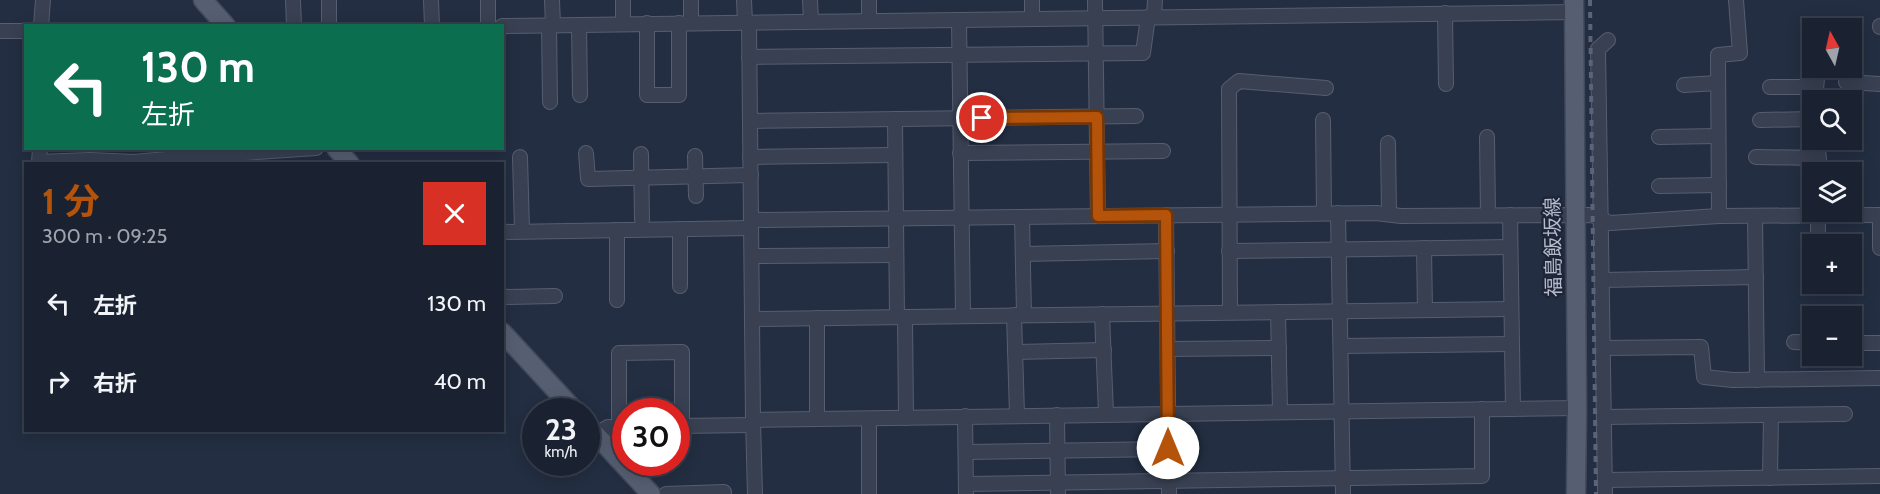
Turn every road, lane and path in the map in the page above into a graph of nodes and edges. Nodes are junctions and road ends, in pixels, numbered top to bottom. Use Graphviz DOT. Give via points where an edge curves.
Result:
graph roads {
  1 [pos="43,0"];
  2 [pos="203,0"];
  3 [pos="293,0"];
  4 [pos="329,0"];
  5 [pos="431,0"];
  6 [pos="488,0"];
  7 [pos="552,0"];
  8 [pos="623,0"];
  9 [pos="691,0"];
  10 [pos="744,0"];
  11 [pos="810,0"];
  12 [pos="870,0"];
  13 [pos="1032,0"];
  14 [pos="1095,0"];
  15 [pos="1155,0"];
  16 [pos="1384,0"];
  17 [pos="1736,0"];
  18 [pos="1574,6"];
  19 [pos="1445,13"];
  20 [pos="1384,14"];
  21 [pos="1151,17"];
  22 [pos="1032,18"];
  23 [pos="1096,18"];
  24 [pos="959,20"];
  25 [pos="811,21"];
  26 [pos="869,21"];
  27 [pos="746,22"];
  28 [pos="646,23"];
  29 [pos="685,23"];
  30 [pos="41,24"];
  31 [pos="224,24"];
  32 [pos="294,24"];
  33 [pos="329,24"];
  34 [pos="432,24"];
  35 [pos="488,24"];
  36 [pos="579,24"];
  37 [pos="623,24"];
  38 [pos="551,25"];
  39 [pos="504,26"];
  40 [pos="0,31"];
  41 [pos="24,31"];
  42 [pos="1608,40"];
  43 [pos="1096,53"];
  44 [pos="959,55"];
  45 [pos="749,57"];
  46 [pos="1845,82"];
  47 [pos="1718,83"];
  48 [pos="1446,84"];
  49 [pos="1880,84"];
  50 [pos="1684,85"];
  51 [pos="1770,87"];
  52 [pos="1326,88"];
  53 [pos="1802,92"];
  54 [pos="580,95"];
  55 [pos="550,102"];
  56 [pos="1136,116"];
  57 [pos="1097,117"];
  58 [pos="960,118"];
  59 [pos="895,119"];
  60 [pos="1802,119"];
  61 [pos="1323,120"];
  62 [pos="1760,120"];
  63 [pos="750,121"];
  64 [pos="1718,136"];
  65 [pos="1486,137"];
  66 [pos="1659,137"];
  67 [pos="1388,143"];
  68 [pos="256,150"];
  69 [pos="338,150"];
  70 [pos="1819,150"];
  71 [pos="195,152"];
  72 [pos="1097,152"];
  73 [pos="1163,152"];
  74 [pos="586,153"];
  75 [pos="960,153"];
  76 [pos="641,154"];
  77 [pos="894,155"];
  78 [pos="695,156"];
  79 [pos="520,157"];
  80 [pos="750,157"];
  81 [pos="1756,157"];
  82 [pos="1819,158"];
  83 [pos="39,162"];
  84 [pos="134,162"];
  85 [pos="134,162"];
  86 [pos="348,162"];
  87 [pos="1819,162"];
  88 [pos="751,175"];
  89 [pos="695,176"];
  90 [pos="641,177"];
  91 [pos="1719,185"];
  92 [pos="1659,186"];
  93 [pos="696,196"];
  94 [pos="1331,213"];
  95 [pos="1230,214"];
  96 [pos="1389,214"];
  97 [pos="1166,215"];
  98 [pos="1488,215"];
  99 [pos="1510,215"];
  100 [pos="1575,215"];
  101 [pos="1802,215"];
  102 [pos="1862,215"];
  103 [pos="1880,215"];
  104 [pos="1098,216"];
  105 [pos="1719,216"];
  106 [pos="1755,216"];
  107 [pos="1022,217"];
  108 [pos="961,218"];
  109 [pos="642,220"];
  110 [pos="896,220"];
  111 [pos="1602,220"];
  112 [pos="751,224"];
  113 [pos="680,229"];
  114 [pos="617,230"];
  115 [pos="522,231"];
  116 [pos="504,232"];
  117 [pos="1510,247"];
  118 [pos="1424,248"];
  119 [pos="1880,248"];
  120 [pos="1229,250"];
  121 [pos="1339,250"];
  122 [pos="1167,251"];
  123 [pos="1023,254"];
  124 [pos="896,255"];
  125 [pos="752,256"];
  126 [pos="1756,277"];
  127 [pos="1603,280"];
  128 [pos="681,286"];
  129 [pos="555,296"];
  130 [pos="504,297"];
  131 [pos="617,300"];
  132 [pos="1510,309"];
  133 [pos="1425,310"];
  134 [pos="1341,311"];
  135 [pos="1230,312"];
  136 [pos="1278,312"];
  137 [pos="1168,313"];
  138 [pos="1102,314"];
  139 [pos="1019,315"];
  140 [pos="963,316"];
  141 [pos="901,317"];
  142 [pos="817,318"];
  143 [pos="753,319"];
  144 [pos="504,334"];
  145 [pos="1794,342"];
  146 [pos="1802,342"];
  147 [pos="1862,343"];
  148 [pos="1880,343"];
  149 [pos="1511,344"];
  150 [pos="1341,346"];
  151 [pos="1279,348"];
  152 [pos="1603,348"];
  153 [pos="1168,349"];
  154 [pos="1104,350"];
  155 [pos="1015,352"];
  156 [pos="1880,378"];
  157 [pos="1757,380"];
  158 [pos="563,398"];
  159 [pos="621,398"];
  160 [pos="681,398"];
  161 [pos="1577,408"];
  162 [pos="1482,409"];
  163 [pos="1513,409"];
  164 [pos="1280,411"];
  165 [pos="1342,411"];
  166 [pos="1168,413"];
  167 [pos="1106,414"];
  168 [pos="1845,414"];
  169 [pos="1017,415"];
  170 [pos="1057,415"];
  171 [pos="1771,415"];
  172 [pos="965,416"];
  173 [pos="1604,417"];
  174 [pos="869,418"];
  175 [pos="906,418"];
  176 [pos="817,419"];
  177 [pos="753,423"];
  178 [pos="690,426"];
  179 [pos="600,439"];
  180 [pos="1168,448"];
  181 [pos="1057,450"];
  182 [pos="966,452"];
  183 [pos="1880,476"];
  184 [pos="1770,478"];
  185 [pos="1343,479"];
  186 [pos="1605,487"];
  187 [pos="1058,488"];
  188 [pos="1169,488"];
  189 [pos="966,489"];
  190 [pos="724,492"];
  191 [pos="651,494"];
  192 [pos="666,494"];
  193 [pos="755,494"];
  194 [pos="869,494"];
  195 [pos="1343,494"];
  196 [pos="1576,494"];
  1 -- 30 [label="street"];
  2 -- 31 [label="main road"];
  3 -- 32 [label="street"];
  4 -- 33 [label="street"];
  5 -- 34 [label="street"];
  6 -- 35 [label="street"];
  7 -- 38 [label="street"];
  8 -- 37 [label="street"];
  9 -- 29 [label="street"];
  10 -- 27 [label="street"];
  11 -- 25 [label="street"];
  12 -- 26 [label="street"];
  13 -- 22 [label="street"];
  14 -- 23 [label="street"];
  15 -- 21 [label="street"];
  16 -- 20 [label="street"];
  17 -- 47 [label="street" via="1740,53 1718,55"];
  18 -- 19 [label="street"];
  18 -- 100 [label="main road, 福島飯坂線"];
  19 -- 20 [label="street"];
  19 -- 48 [label="street"];
  20 -- 21 [label="street"];
  21 -- 23 [label="street"];
  21 -- 43 [label="street" via="1143,53"];
  22 -- 23 [label="street"];
  22 -- 24 [label="street"];
  23 -- 43 [label="street"];
  24 -- 26 [label="street"];
  24 -- 44 [label="street"];
  25 -- 26 [label="street"];
  25 -- 27 [label="street"];
  27 -- 29 [label="street"];
  27 -- 45 [label="street"];
  28 -- 29 [label="street"];
  28 -- 29 [label="street" via="647,95 679,95"];
  28 -- 37 [label="street"];
  36 -- 37 [label="street"];
  36 -- 38 [label="street"];
  36 -- 54 [label="street"];
  38 -- 39 [label="street"];
  38 -- 55 [label="street"];
  40 -- 41 [label="street"];
  42 -- 111 [label="street" via="1598,49"];
  43 -- 44 [label="street"];
  43 -- 57 [label="street"];
  44 -- 45 [label="street"];
  44 -- 58 [label="street"];
  45 -- 63 [label="street"];
  46 -- 49 [label="street"];
  47 -- 50 [label="street"];
  47 -- 64 [label="street"];
  51 -- 53 [label="street"];
  52 -- 95 [label="street" via="1239,81 1228,89"];
  56 -- 57 [label="street"];
  57 -- 58 [label="street"];
  57 -- 72 [label="street"];
  58 -- 59 [label="street"];
  58 -- 75 [label="street"];
  59 -- 63 [label="street"];
  59 -- 77 [label="street"];
  60 -- 62 [label="street"];
  61 -- 94 [label="street"];
  63 -- 80 [label="street"];
  64 -- 66 [label="street"];
  64 -- 91 [label="street"];
  65 -- 98 [label="street"];
  67 -- 96 [label="street"];
  68 -- 71 [label="street"];
  69 -- 86 [label="main road"];
  70 -- 82 [label="street"];
  71 -- 84 [label="street"];
  72 -- 73 [label="street"];
  72 -- 75 [label="street"];
  72 -- 104 [label="street"];
  74 -- 90 [label="street" via="588,179"];
  75 -- 108 [label="street"];
  76 -- 90 [label="street"];
  77 -- 80 [label="street"];
  77 -- 110 [label="street"];
  78 -- 89 [label="street"];
  79 -- 115 [label="street"];
  80 -- 88 [label="street"];
  81 -- 82 [label="street"];
  82 -- 87 [label="street"];
  83 -- 85 [label="street"];
  88 -- 89 [label="street"];
  88 -- 112 [label="street"];
  89 -- 90 [label="street"];
  89 -- 93 [label="street"];
  90 -- 109 [label="street"];
  91 -- 92 [label="street"];
  91 -- 105 [label="street"];
  94 -- 95 [label="street"];
  94 -- 96 [label="street"];
  94 -- 121 [label="street"];
  95 -- 97 [label="street"];
  95 -- 120 [label="street"];
  96 -- 98 [label="street"];
  97 -- 104 [label="street"];
  97 -- 122 [label="street"];
  98 -- 99 [label="street"];
  99 -- 100 [label="street"];
  99 -- 117 [label="street"];
  100 -- 111 [label="street" via="1592,215"];
  100 -- 161 [label="main road, 福島飯坂線"];
  101 -- 106 [label="street"];
  102 -- 103 [label="street"];
  103 -- 119 [label="street"];
  104 -- 107 [label="street"];
  105 -- 106 [label="street"];
  105 -- 111 [label="street" via="1610,223"];
  106 -- 126 [label="street"];
  107 -- 108 [label="street"];
  107 -- 123 [label="street"];
  108 -- 110 [label="street"];
  108 -- 140 [label="street"];
  110 -- 112 [label="street"];
  110 -- 124 [label="street"];
  111 -- 127 [label="street"];
  112 -- 113 [label="street"];
  112 -- 125 [label="street"];
  113 -- 114 [label="street"];
  113 -- 128 [label="street"];
  114 -- 115 [label="street"];
  114 -- 131 [label="street"];
  115 -- 116 [label="street"];
  117 -- 118 [label="street"];
  117 -- 132 [label="street"];
  118 -- 121 [label="street"];
  118 -- 133 [label="street"];
  120 -- 121 [label="street"];
  120 -- 135 [label="street"];
  121 -- 134 [label="street"];
  122 -- 123 [label="street"];
  122 -- 137 [label="street"];
  123 -- 139 [label="street"];
  124 -- 125 [label="street"];
  124 -- 141 [label="street"];
  125 -- 143 [label="street"];
  126 -- 127 [label="street"];
  126 -- 157 [label="street"];
  127 -- 152 [label="street"];
  129 -- 130 [label="street"];
  132 -- 133 [label="street"];
  132 -- 149 [label="street"];
  133 -- 134 [label="street"];
  134 -- 136 [label="street"];
  134 -- 150 [label="street"];
  135 -- 136 [label="street"];
  135 -- 137 [label="street"];
  136 -- 151 [label="street"];
  137 -- 138 [label="street"];
  137 -- 153 [label="street"];
  138 -- 139 [label="street"];
  138 -- 154 [label="street"];
  139 -- 140 [label="street"];
  139 -- 155 [label="street"];
  140 -- 141 [label="street"];
  141 -- 142 [label="street"];
  141 -- 175 [label="street"];
  142 -- 143 [label="street"];
  142 -- 176 [label="street"];
  143 -- 177 [label="street"];
  144 -- 158 [label="main road"];
  145 -- 146 [label="street"];
  147 -- 148 [label="street"];
  149 -- 150 [label="street"];
  149 -- 163 [label="street"];
  150 -- 165 [label="street"];
  151 -- 153 [label="street"];
  151 -- 164 [label="street"];
  152 -- 157 [label="street" via="1701,347 1704,377"];
  152 -- 173 [label="street"];
  153 -- 166 [label="street"];
  154 -- 155 [label="street"];
  154 -- 167 [label="street"];
  155 -- 169 [label="street"];
  156 -- 157 [label="street"];
  159 -- 160 [label="street" via="619,353 682,352"];
  161 -- 163 [label="street"];
  161 -- 196 [label="main road, 福島飯坂線"];
  162 -- 163 [label="street"];
  162 -- 165 [label="street"];
  162 -- 185 [label="street" via="1482,476"];
  164 -- 165 [label="street"];
  164 -- 166 [label="street"];
  165 -- 185 [label="street"];
  166 -- 167 [label="street"];
  166 -- 180 [label="street"];
  167 -- 170 [label="street"];
  168 -- 171 [label="street"];
  169 -- 170 [label="street"];
  169 -- 172 [label="street"];
  170 -- 181 [label="street"];
  171 -- 173 [label="street"];
  171 -- 184 [label="street"];
  172 -- 175 [label="street"];
  172 -- 182 [label="street"];
  173 -- 186 [label="street"];
  174 -- 175 [label="street"];
  174 -- 176 [label="street"];
  174 -- 194 [label="street"];
  176 -- 177 [label="street"];
  177 -- 178 [label="street"];
  177 -- 193 [label="street"];
  179 -- 191 [label="main road"];
  180 -- 181 [label="street"];
  180 -- 188 [label="street"];
  181 -- 182 [label="street"];
  181 -- 187 [label="street"];
  182 -- 189 [label="street"];
  183 -- 184 [label="street"];
  184 -- 186 [label="street"];
  185 -- 188 [label="street"];
  185 -- 195 [label="street"];
  187 -- 188 [label="street"];
  187 -- 189 [label="street"];
  190 -- 192 [label="street"];
}
